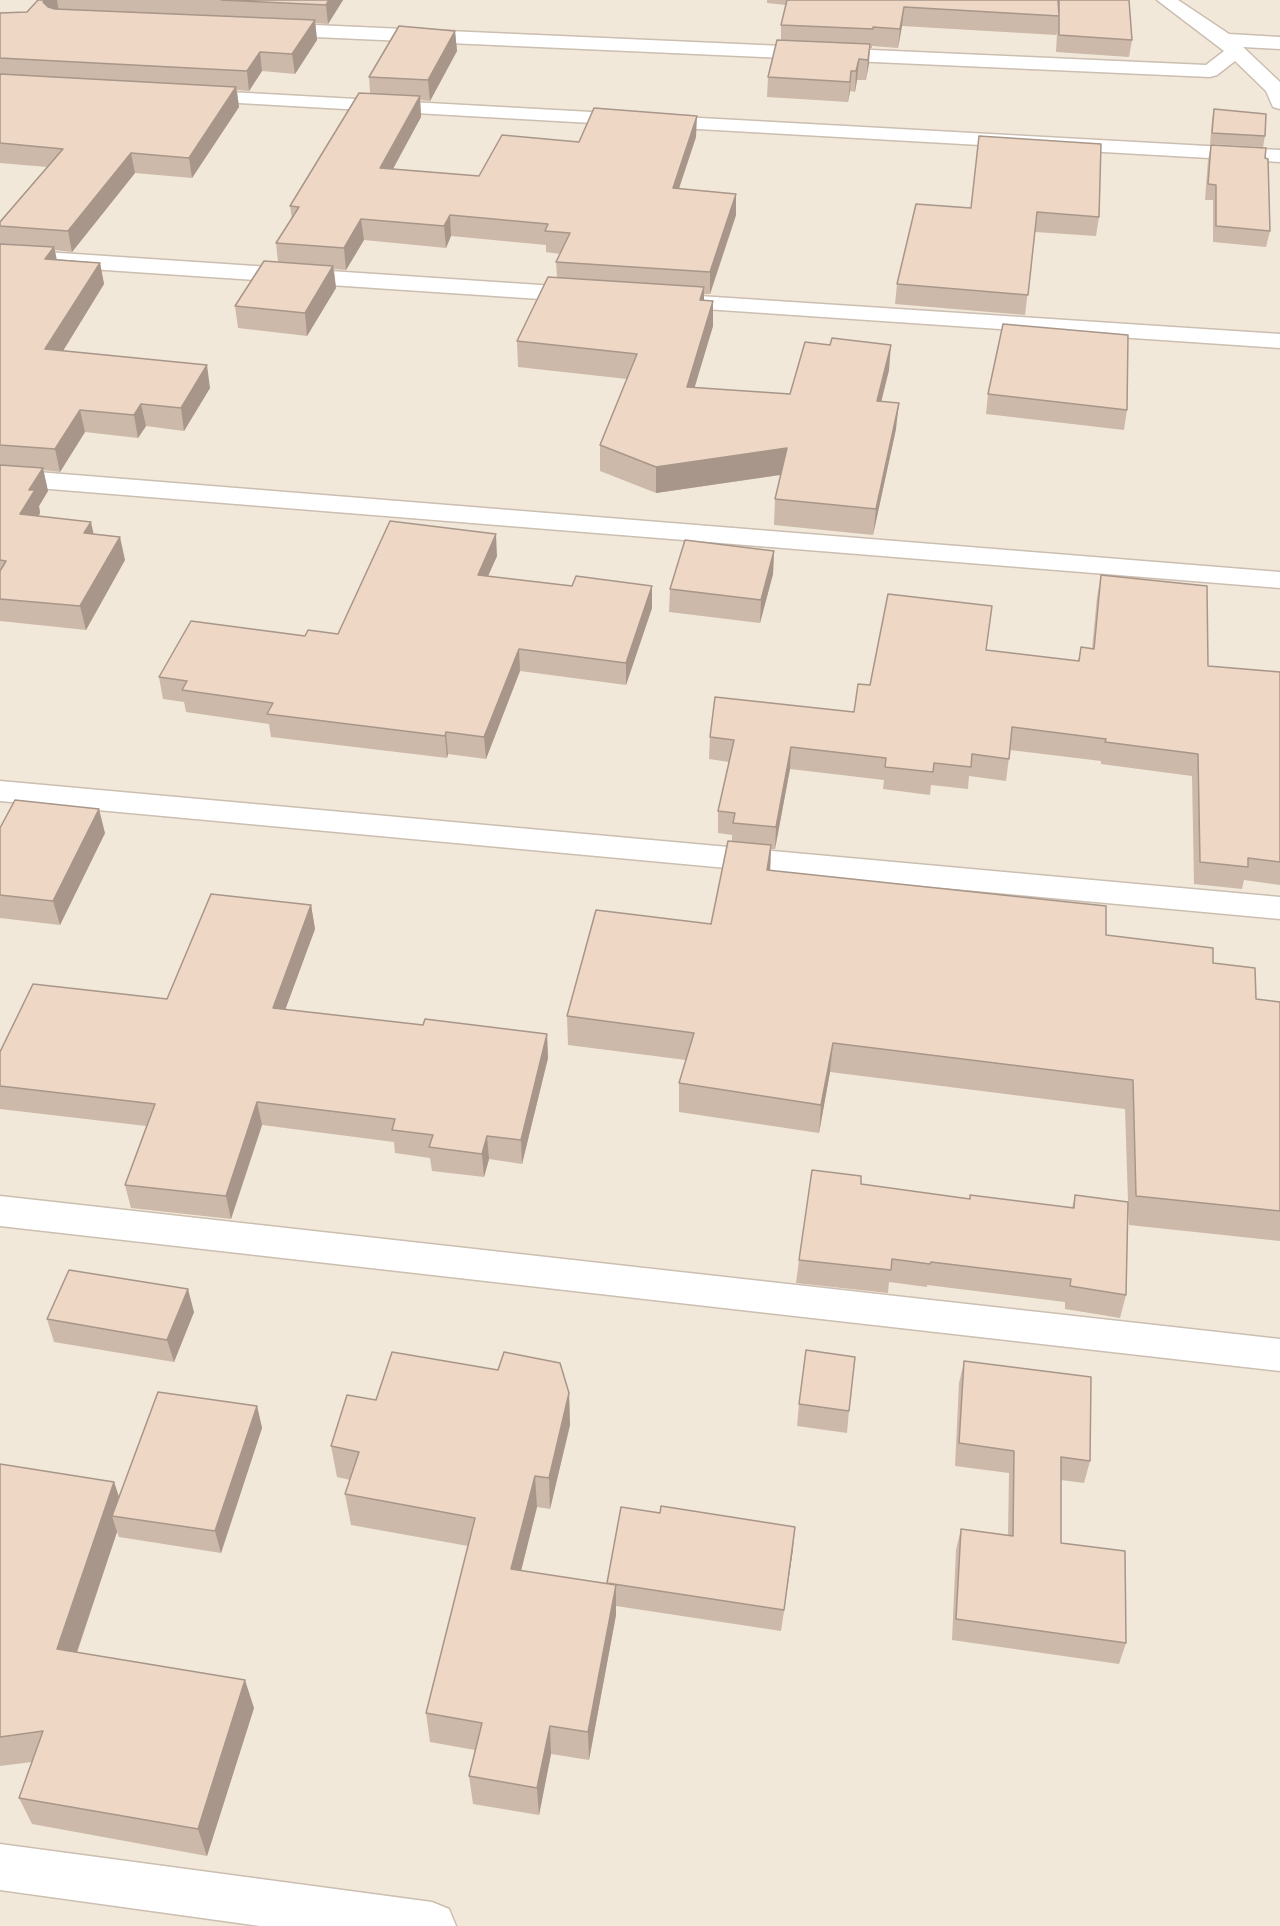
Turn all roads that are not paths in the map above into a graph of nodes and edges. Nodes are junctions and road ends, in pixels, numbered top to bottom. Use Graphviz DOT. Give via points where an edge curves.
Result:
graph roads {
  1 [pos="1166,0"];
  2 [pos="251,28"];
  3 [pos="1280,43"];
  4 [pos="1230,46"];
  5 [pos="168,94"];
  6 [pos="1280,103"];
  7 [pos="1280,156"];
  8 [pos="0,256"];
  9 [pos="610,297"];
  10 [pos="646,299"];
  11 [pos="1280,341"];
  12 [pos="0,477"];
  13 [pos="1280,580"];
  14 [pos="0,791"];
  15 [pos="1280,908"];
  16 [pos="0,1211"];
  17 [pos="1280,1355"];
  18 [pos="0,1867"];
  19 [pos="432,1926"];
  1 -- 4 [label="street"];
  2 -- 4 [label="street" via="1210,71"];
  3 -- 4 [label="street"];
  4 -- 6 [label="street" via="1276,89"];
  5 -- 7 [label="street"];
  8 -- 9 [label="street"];
  10 -- 11 [label="street"];
  12 -- 13 [label="street"];
  14 -- 15 [label="street"];
  16 -- 17 [label="street"];
  18 -- 19 [label="street"];
}
